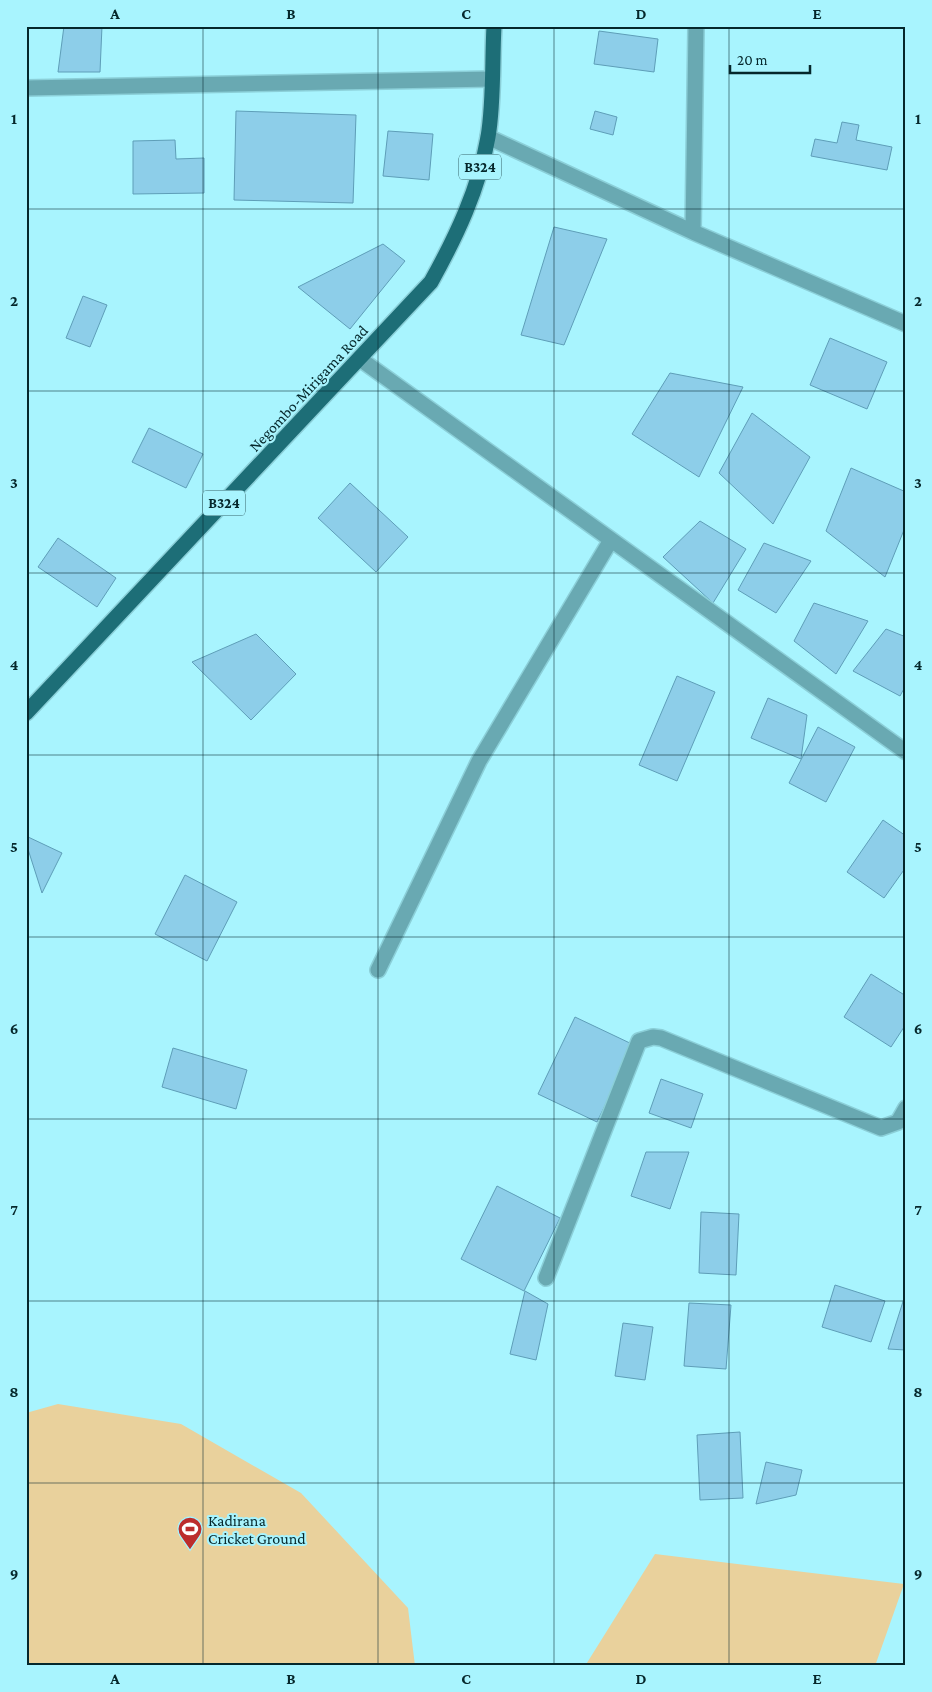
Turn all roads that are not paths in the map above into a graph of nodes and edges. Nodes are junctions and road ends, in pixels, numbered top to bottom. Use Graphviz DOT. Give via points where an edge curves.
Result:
graph roads {
  1 [pos="494,26"];
  2 [pos="696,26"];
  3 [pos="492,79"];
  4 [pos="26,88"];
  5 [pos="488,137"];
  6 [pos="693,232"];
  7 [pos="906,324"];
  8 [pos="360,359"];
  9 [pos="611,540"];
  10 [pos="26,713"];
  11 [pos="906,752"];
  12 [pos="378,970"];
  13 [pos="906,1108"];
  14 [pos="546,1278"];
  1 -- 3 [label="main road, Negombo-Mirigama Road / B324"];
  2 -- 6 [label="street"];
  3 -- 4 [label="street"];
  3 -- 5 [label="main road, Negombo-Mirigama Road / B324"];
  5 -- 6 [label="street"];
  5 -- 8 [label="main road, Negombo-Mirigama Road / B324" via="458,234 431,282"];
  6 -- 7 [label="street"];
  8 -- 9 [label="street"];
  8 -- 10 [label="main road, Negombo-Mirigama Road / B324"];
  9 -- 11 [label="street"];
  9 -- 12 [label="street" via="479,760"];
  13 -- 14 [label="street" via="898,1122 881,1128 661,1038 639,1041"];
}
